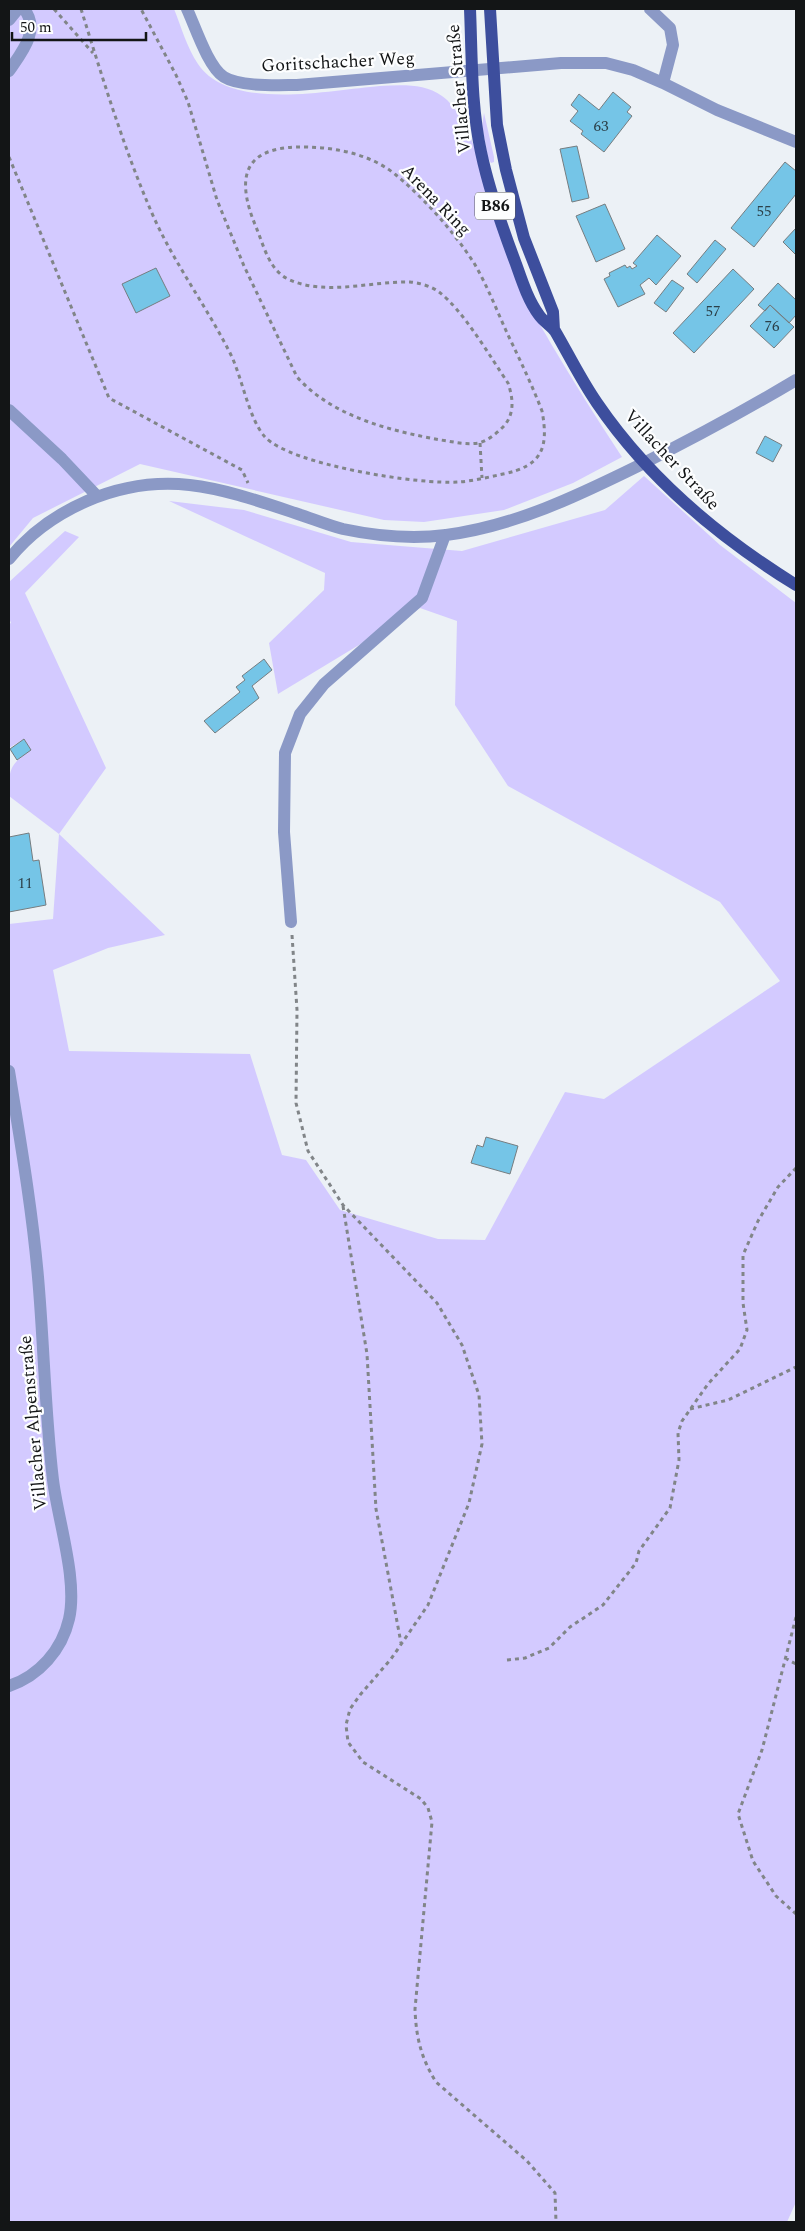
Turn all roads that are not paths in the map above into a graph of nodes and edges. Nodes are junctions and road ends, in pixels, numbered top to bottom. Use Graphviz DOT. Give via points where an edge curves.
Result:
graph roads {
  1 [pos="18,9"];
  2 [pos="24,9"];
  3 [pos="188,9"];
  4 [pos="470,9"];
  5 [pos="490,9"];
  6 [pos="650,9"];
  7 [pos="9,20"];
  8 [pos="492,69"];
  9 [pos="473,70"];
  10 [pos="9,71"];
  11 [pos="663,83"];
  12 [pos="796,142"];
  13 [pos="554,330"];
  14 [pos="796,380"];
  15 [pos="9,410"];
  16 [pos="97,496"];
  17 [pos="445,535"];
  18 [pos="9,558"];
  19 [pos="796,585"];
  20 [pos="292,922"];
  21 [pos="9,1071"];
  22 [pos="9,1686"];
  1 -- 7 [label="street"];
  2 -- 10 [label="street" via="30,18 30,35"];
  3 -- 9 [label="street, Goritschacher Weg" via="208,57 224,77 254,85 297,85"];
  4 -- 9 [label="main road, Villacher Straße / B86"];
  5 -- 8 [label="main road, Villacher Straße / B86"];
  6 -- 11 [label="street" via="670,28 673,45"];
  8 -- 9 [label="street, Goritschacher Weg"];
  8 -- 11 [label="street, Goritschacher Weg" via="560,63 606,64 633,70"];
  8 -- 13 [label="main road, Villacher Straße / B86" via="497,125 514,205 553,312"];
  9 -- 13 [label="main road, Villacher Straße / B86" via="480,150 496,208 529,297 539,316"];
  11 -- 12 [label="street, Goritschacher Weg" via="717,110"];
  13 -- 19 [label="main road, Villacher Straße / B86" via="598,405 658,476 706,522"];
  14 -- 17 [label="street" via="723,424 530,516"];
  15 -- 16 [label="street" via="62,458"];
  16 -- 17 [label="street" via="127,487 186,484 222,490 342,529 396,536"];
  16 -- 18 [label="street" via="65,510 21,544"];
  17 -- 20 [label="street" via="422,598 324,684 300,714 285,752 284,832"];
  21 -- 22 [label="street, Villacher Alpenstraße" via="38,1276 53,1481 71,1598 69,1618 58,1648 24,1681"];
}
